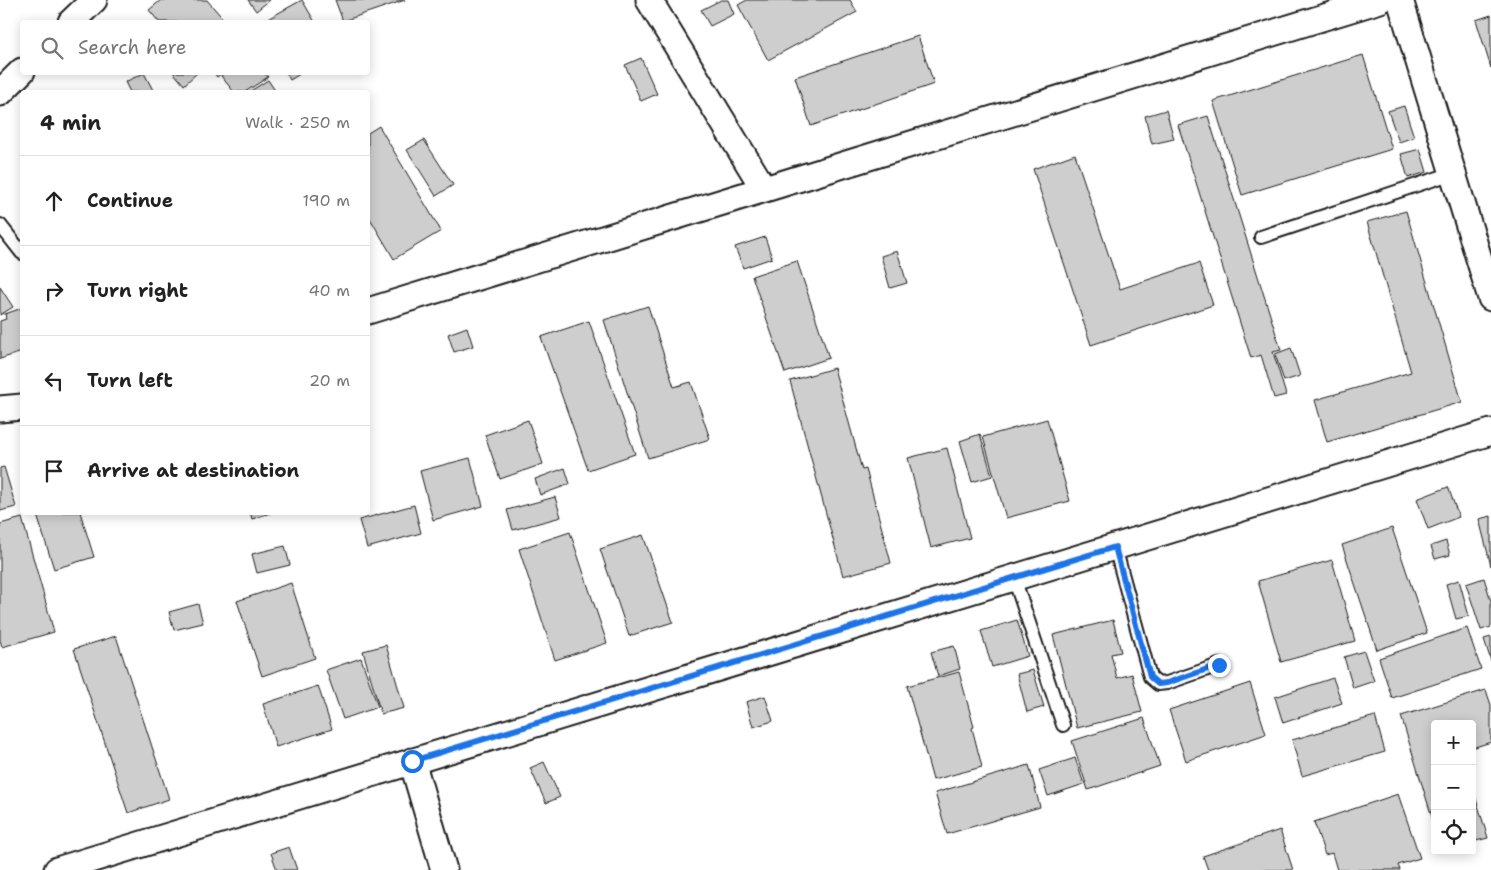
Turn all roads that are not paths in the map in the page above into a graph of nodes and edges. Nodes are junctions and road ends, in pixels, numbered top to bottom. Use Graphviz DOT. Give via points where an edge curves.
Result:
graph roads {
  1 [pos="94,0"];
  2 [pos="649,0"];
  3 [pos="1380,0"];
  4 [pos="1400,0"];
  5 [pos="73,20"];
  6 [pos="20,73"];
  7 [pos="0,93"];
  8 [pos="1452,172"];
  9 [pos="764,189"];
  10 [pos="0,225"];
  11 [pos="1261,237"];
  12 [pos="20,250"];
  13 [pos="1491,298"];
  14 [pos="370,310"];
  15 [pos="20,407"];
  16 [pos="0,409"];
  17 [pos="1491,432"];
  18 [pos="1115,547"];
  19 [pos="1014,578"];
  20 [pos="1219,665"];
  21 [pos="1063,726"];
  22 [pos="412,761"];
  23 [pos="57,870"];
  24 [pos="444,870"];
  1 -- 5 [label="street"];
  2 -- 9 [label="street"];
  3 -- 9 [label="street"];
  4 -- 8 [label="street"];
  6 -- 7 [label="street"];
  8 -- 11 [label="lane"];
  8 -- 13 [label="street"];
  9 -- 14 [label="street"];
  10 -- 12 [label="lane"];
  15 -- 16 [label="street"];
  17 -- 18 [label="street"];
  18 -- 19 [label="street"];
  18 -- 20 [label="lane" via="1150,677 1158,684 1167,683"];
  19 -- 21 [label="lane"];
  19 -- 22 [label="street"];
  22 -- 23 [label="street"];
  22 -- 24 [label="street"];
}
